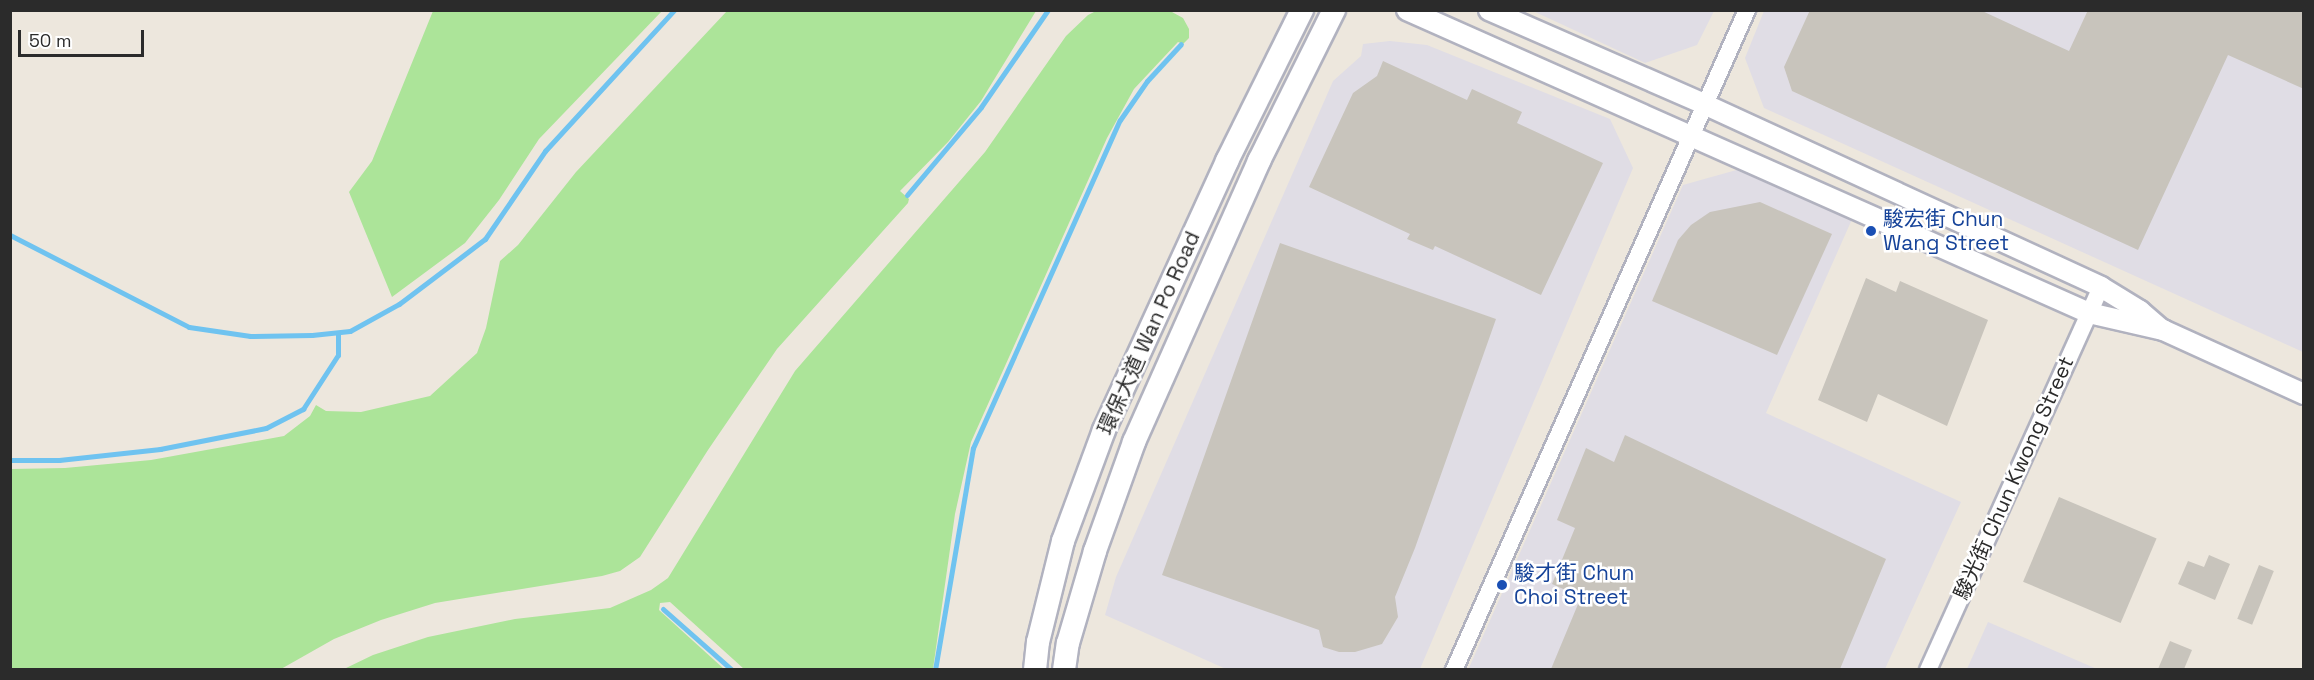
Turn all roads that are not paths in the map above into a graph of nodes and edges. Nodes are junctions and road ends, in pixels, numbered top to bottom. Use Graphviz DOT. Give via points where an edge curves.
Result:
graph roads {
  1 [pos="1302,10"];
  2 [pos="1334,10"];
  3 [pos="1407,10"];
  4 [pos="1489,10"];
  5 [pos="1746,10"];
  6 [pos="1706,105"];
  7 [pos="1692,136"];
  8 [pos="2101,287"];
  9 [pos="2090,313"];
  10 [pos="2163,330"];
  11 [pos="2304,394"];
  12 [pos="1035,669"];
  13 [pos="1064,669"];
  14 [pos="1454,669"];
  15 [pos="1928,669"];
  1 -- 12 [label="main road, 環保大道 Wan Po Road" via="1227,161 1104,430 1063,541"];
  2 -- 13 [label="main road, 環保大道 Wan Po Road" via="1259,161 1134,442 1095,551"];
  3 -- 7 [label="street"];
  4 -- 6 [label="street"];
  5 -- 6 [label="street"];
  6 -- 7 [label="street"];
  6 -- 8 [label="street"];
  7 -- 9 [label="street"];
  7 -- 14 [label="street"];
  8 -- 9 [label="street, 駿光街 Chun Kwong Street"];
  8 -- 10 [label="street"];
  9 -- 10 [label="street"];
  9 -- 15 [label="street, 駿光街 Chun Kwong Street"];
  10 -- 11 [label="street"];
}
